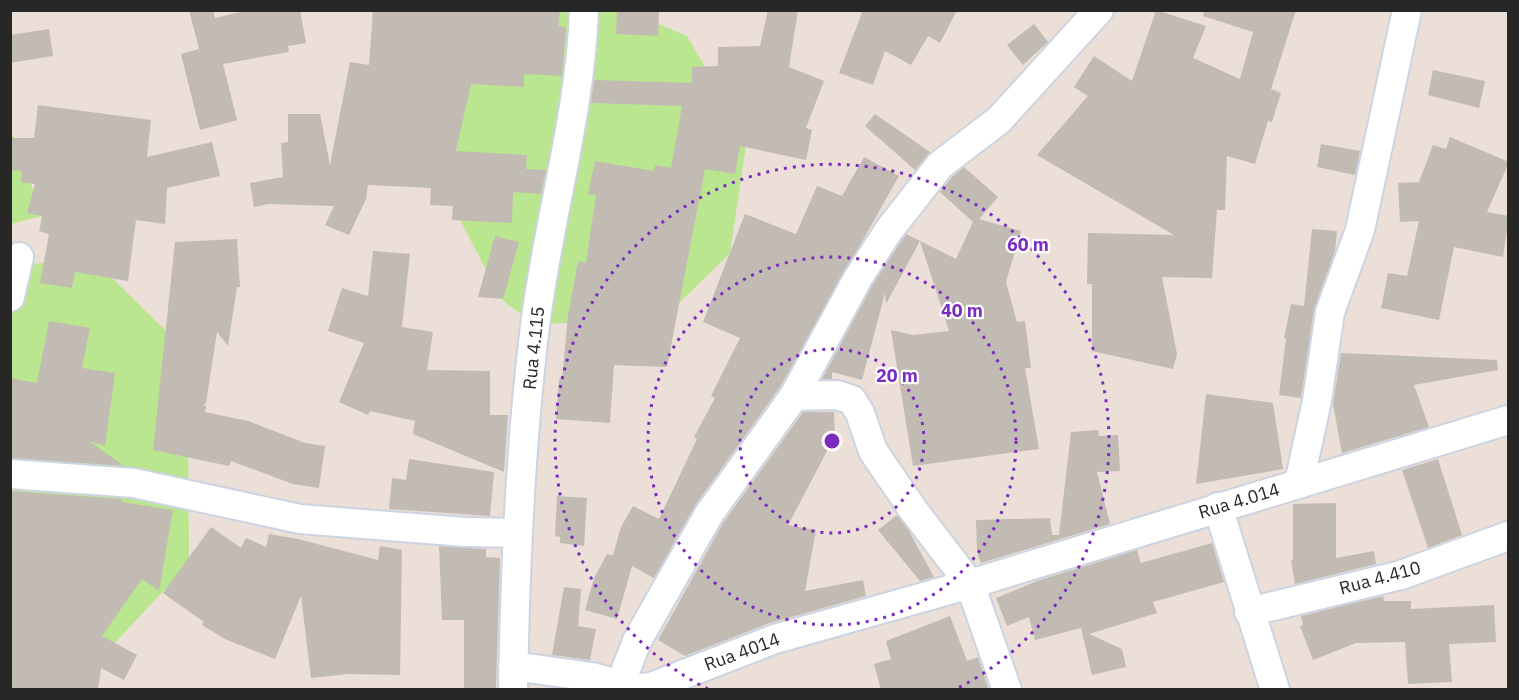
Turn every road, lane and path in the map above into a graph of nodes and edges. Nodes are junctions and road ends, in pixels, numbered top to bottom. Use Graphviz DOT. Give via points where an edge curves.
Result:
graph roads {
  1 [pos="584,10"];
  2 [pos="1099,10"];
  3 [pos="1407,10"];
  4 [pos="19,257"];
  5 [pos="10,297"];
  6 [pos="794,396"];
  7 [pos="1509,420"];
  8 [pos="10,474"];
  9 [pos="1299,483"];
  10 [pos="1218,507"];
  11 [pos="517,533"];
  12 [pos="1509,536"];
  13 [pos="970,584"];
  14 [pos="1249,612"];
  15 [pos="513,678"];
  16 [pos="619,687"];
  17 [pos="1007,690"];
  18 [pos="1275,690"];
  1 -- 11 [label="street, Rua 4.115" via="574,116 535,325"];
  2 -- 6 [label="street" via="999,120 940,165 889,230 858,278"];
  3 -- 9 [label="street" via="1360,230 1330,312 1317,401"];
  4 -- 5 [label="street"];
  6 -- 13 [label="street" via="837,395 852,400 873,451"];
  6 -- 16 [label="street" via="709,514 637,641"];
  7 -- 9 [label="street, Rua 4.014"];
  8 -- 11 [label="street" via="134,483 300,519"];
  9 -- 10 [label="street, Rua 4.014"];
  10 -- 13 [label="street, Rua 4.014"];
  10 -- 14 [label="street"];
  11 -- 15 [label="street, Rua 4.115"];
  12 -- 14 [label="street, Rua 4.410" via="1401,575"];
  13 -- 16 [label="street, Rua 4014" via="775,639 651,687"];
  13 -- 17 [label="street"];
  14 -- 18 [label="street"];
  15 -- 16 [label="street, Rua 4014" via="592,677"];
}
